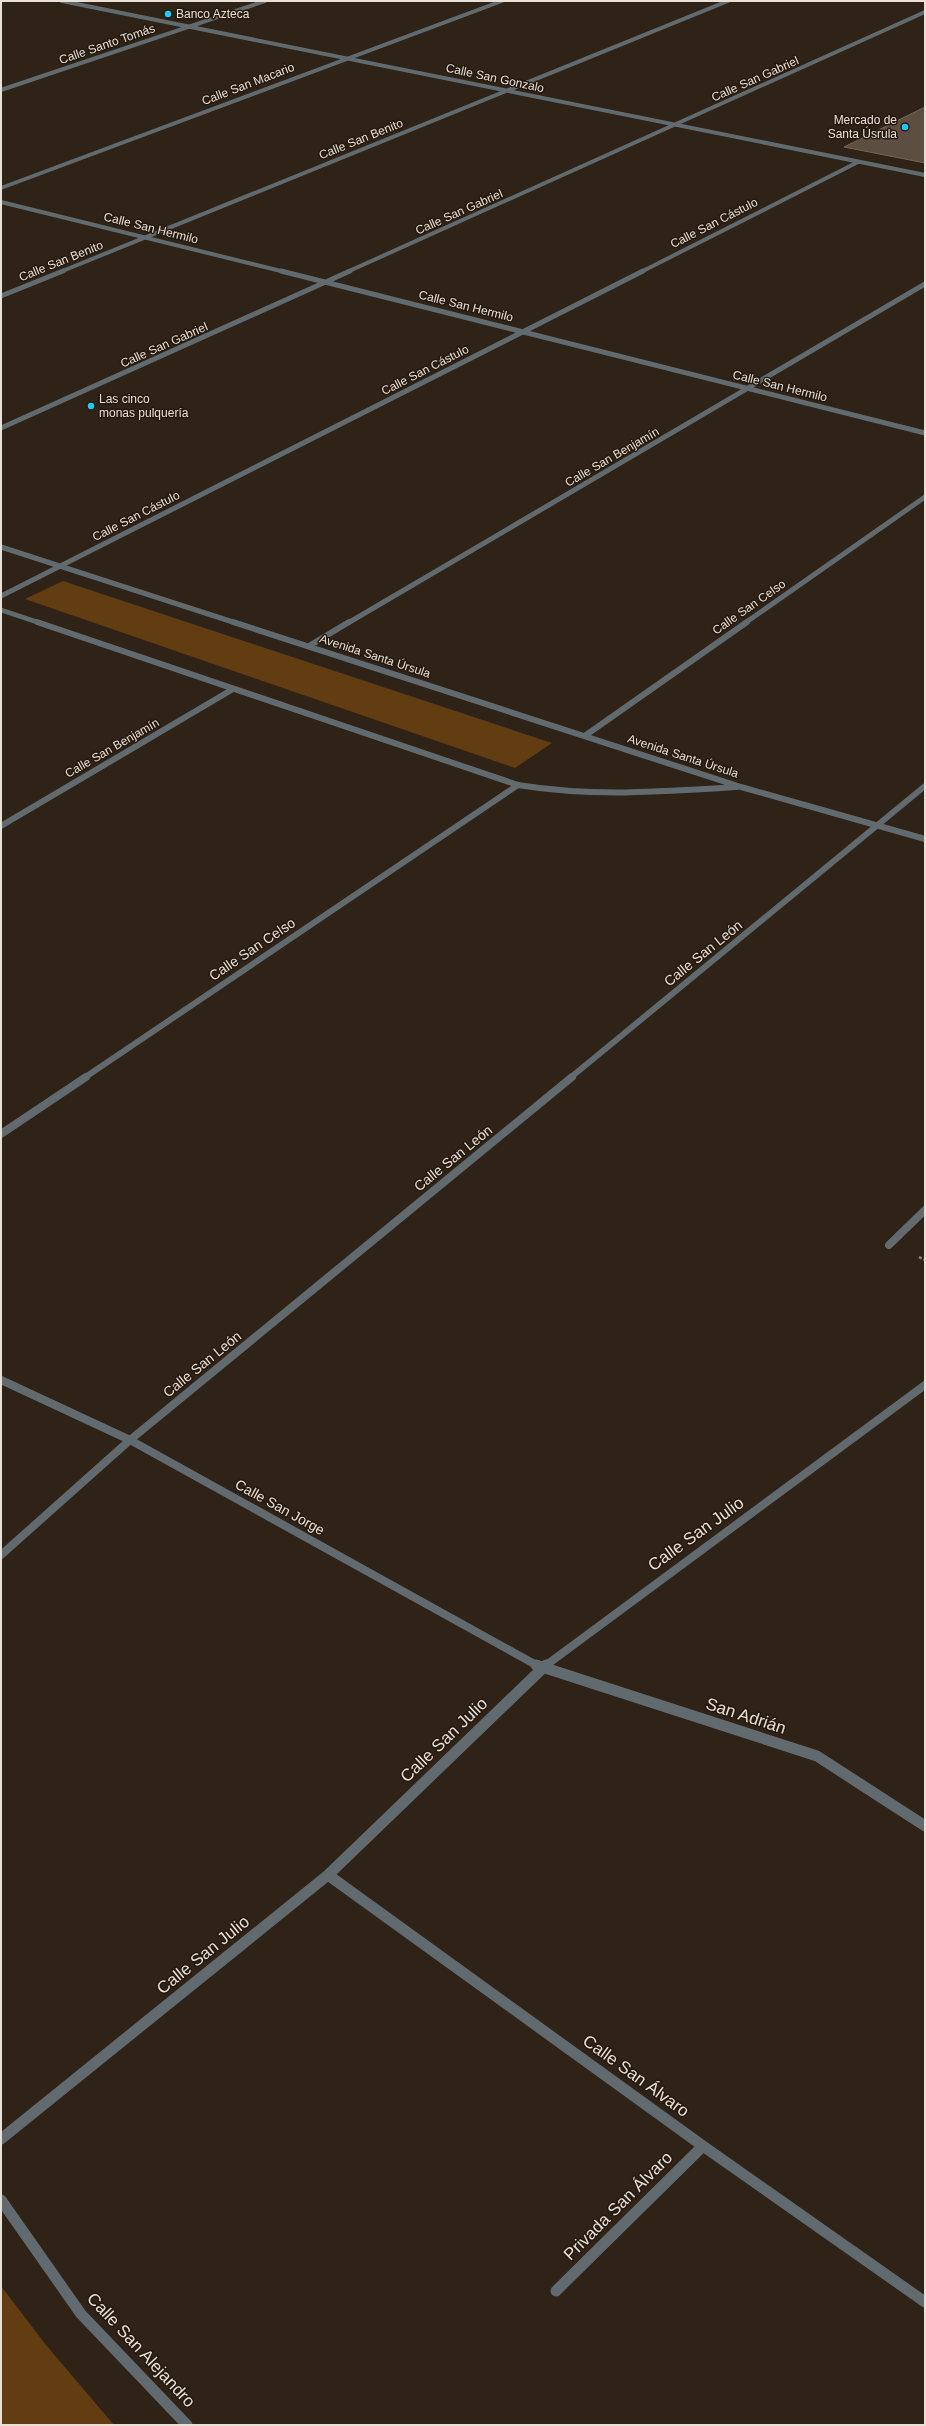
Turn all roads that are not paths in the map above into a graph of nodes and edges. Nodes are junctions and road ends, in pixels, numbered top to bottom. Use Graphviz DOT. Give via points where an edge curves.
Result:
graph roads {
  1 [pos="62,1"];
  2 [pos="265,1"];
  3 [pos="502,1"];
  4 [pos="728,1"];
  5 [pos="925,12"];
  6 [pos="190,26"];
  7 [pos="346,58"];
  8 [pos="1,90"];
  9 [pos="506,90"];
  10 [pos="676,126"];
  11 [pos="858,162"];
  12 [pos="925,176"];
  13 [pos="1,188"];
  14 [pos="1,202"];
  15 [pos="145,237"];
  16 [pos="328,282"];
  17 [pos="925,284"];
  18 [pos="1,296"];
  19 [pos="524,331"];
  20 [pos="751,388"];
  21 [pos="1,428"];
  22 [pos="925,433"];
  23 [pos="925,497"];
  24 [pos="1,547"];
  25 [pos="60,566"];
  26 [pos="1,596"];
  27 [pos="1,610"];
  28 [pos="309,646"];
  29 [pos="233,689"];
  30 [pos="586,735"];
  31 [pos="518,785"];
  32 [pos="925,786"];
  33 [pos="741,787"];
  34 [pos="879,825"];
  35 [pos="1,826"];
  36 [pos="925,839"];
  37 [pos="1,1134"];
  38 [pos="925,1210"];
  39 [pos="889,1246"];
  40 [pos="1,1380"];
  41 [pos="925,1385"];
  42 [pos="130,1440"];
  43 [pos="1,1555"];
  44 [pos="542,1668"];
  45 [pos="925,1826"];
  46 [pos="328,1875"];
  47 [pos="1,2139"];
  48 [pos="703,2146"];
  49 [pos="1,2200"];
  50 [pos="556,2291"];
  51 [pos="925,2302"];
  52 [pos="188,2425"];
  1 -- 6 [label="street, Calle San Gonzalo"];
  2 -- 6 [label="street, Calle Santo Tomás"];
  3 -- 7 [label="street, Calle San Macario"];
  4 -- 9 [label="street, Calle San Benito"];
  5 -- 10 [label="street, Calle San Gabriel"];
  6 -- 7 [label="street, Calle San Gonzalo"];
  6 -- 8 [label="street, Calle Santo Tomás"];
  7 -- 9 [label="street, Calle San Gonzalo"];
  7 -- 13 [label="street, Calle San Macario"];
  9 -- 10 [label="street, Calle San Gonzalo"];
  9 -- 15 [label="street, Calle San Benito"];
  10 -- 11 [label="street, Calle San Gonzalo"];
  10 -- 16 [label="street, Calle San Gabriel"];
  11 -- 12 [label="street, Calle San Gonzalo"];
  11 -- 19 [label="street, Calle San Cástulo"];
  14 -- 15 [label="street, Calle San Hermilo"];
  15 -- 16 [label="street, Calle San Hermilo"];
  15 -- 18 [label="street, Calle San Benito"];
  16 -- 19 [label="street, Calle San Hermilo"];
  16 -- 21 [label="street, Calle San Gabriel"];
  17 -- 20 [label="street, Calle San Benjamín"];
  19 -- 20 [label="street, Calle San Hermilo"];
  19 -- 25 [label="street, Calle San Cástulo"];
  20 -- 22 [label="street, Calle San Hermilo"];
  20 -- 28 [label="street, Calle San Benjamín"];
  23 -- 30 [label="street, Calle San Celso"];
  24 -- 25 [label="street, Avenida Santa Úrsula"];
  25 -- 26 [label="street, Calle San Cástulo"];
  25 -- 28 [label="street, Avenida Santa Úrsula"];
  27 -- 29 [label="street, Avenida Santa Úrsula"];
  28 -- 30 [label="street, Avenida Santa Úrsula"];
  29 -- 31 [label="street, Avenida Santa Úrsula"];
  29 -- 35 [label="street, Calle San Benjamín"];
  30 -- 33 [label="street, Avenida Santa Úrsula"];
  31 -- 33 [label="street, Avenida Santa Úrsula" via="553,792 603,794"];
  31 -- 37 [label="street, Calle San Celso"];
  32 -- 34 [label="street, Calle San León"];
  33 -- 34 [label="street, Avenida Santa Úrsula"];
  34 -- 36 [label="street, Avenida Santa Úrsula"];
  34 -- 42 [label="street, Calle San León"];
  38 -- 39 [label="street"];
  40 -- 42 [label="street, Calle San Jorge"];
  41 -- 44 [label="street, Calle San Julio"];
  42 -- 43 [label="street, Calle San León"];
  42 -- 44 [label="street, Calle San Jorge"];
  44 -- 45 [label="street, San Adrián" via="817,1756"];
  44 -- 46 [label="street, Calle San Julio"];
  46 -- 47 [label="street, Calle San Julio"];
  46 -- 48 [label="street, Calle San Álvaro"];
  48 -- 50 [label="street, Privada San Álvaro"];
  48 -- 51 [label="street, Calle San Álvaro"];
  49 -- 52 [label="street, Calle San Alejandro" via="81,2314"];
}
